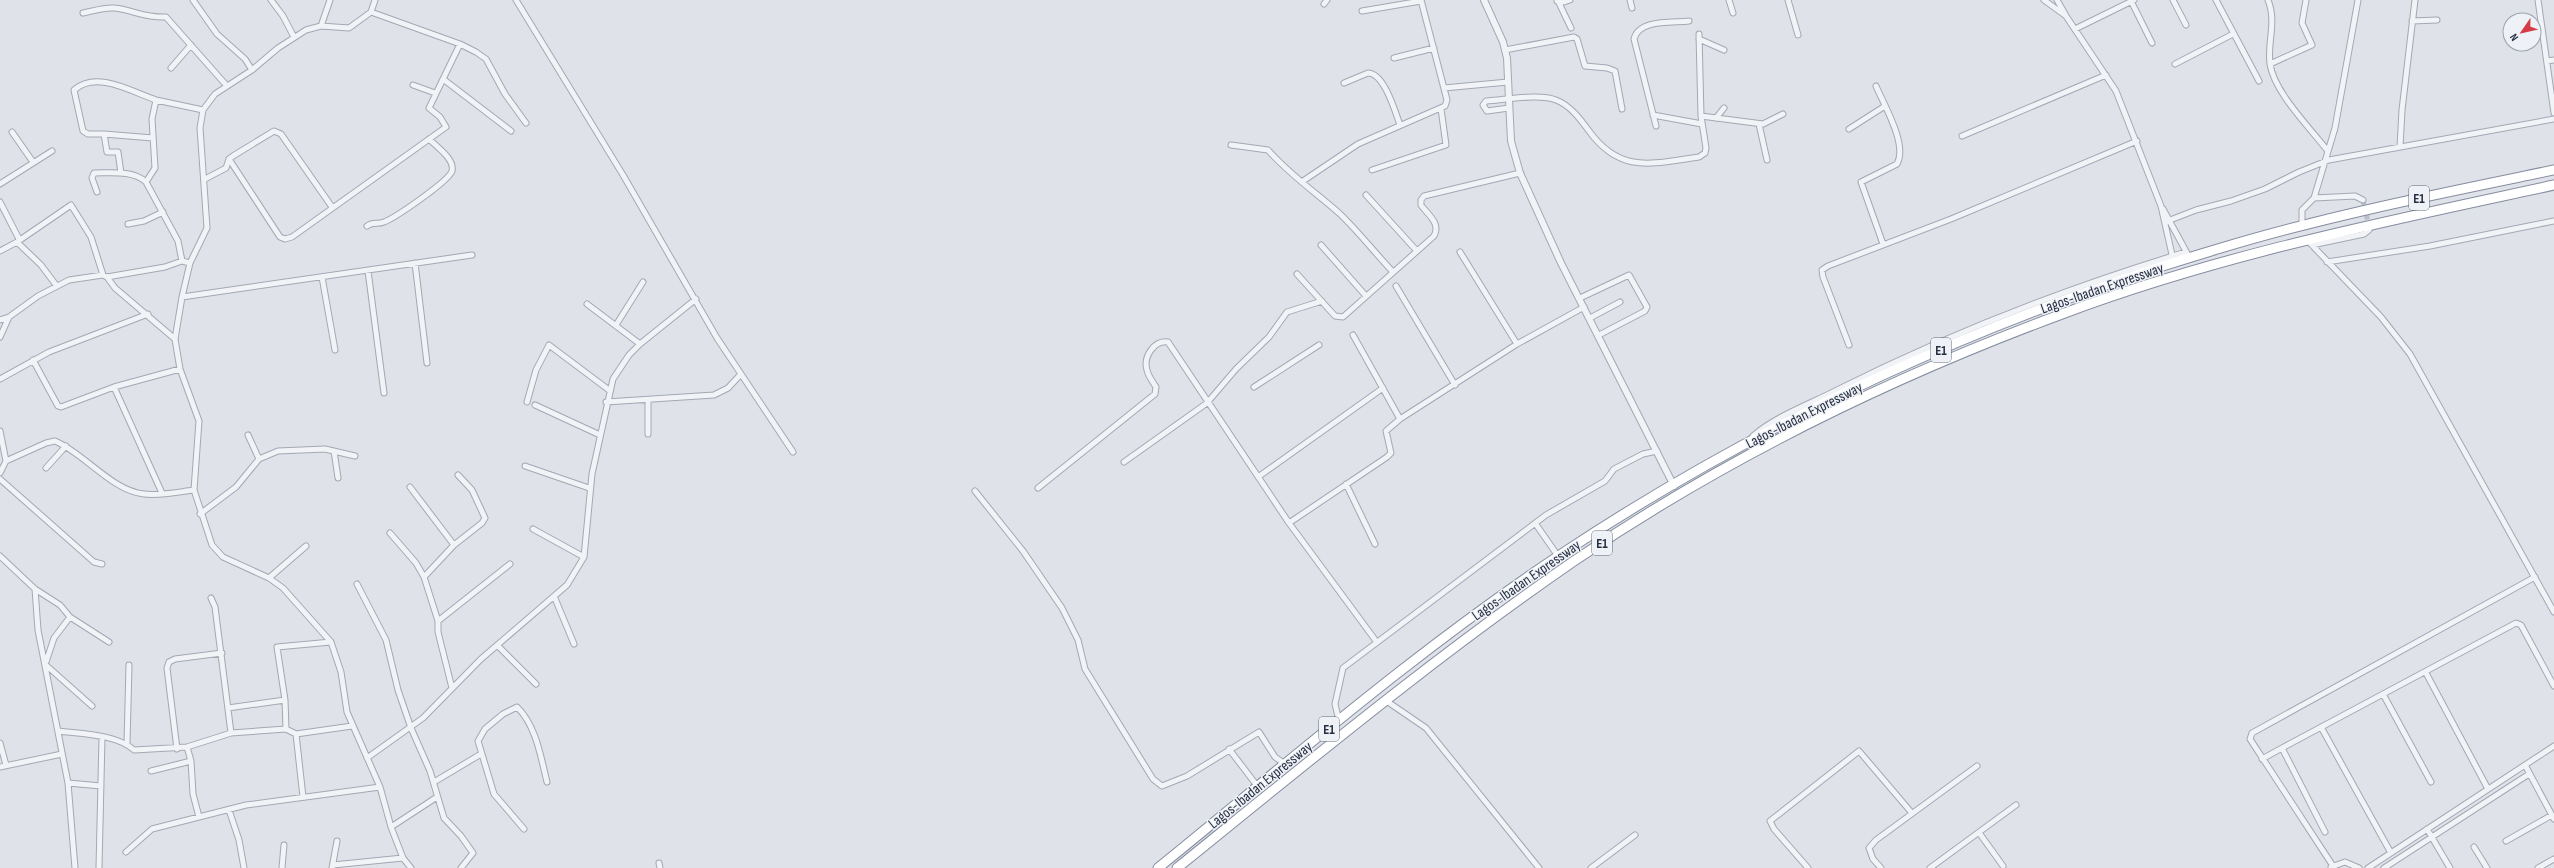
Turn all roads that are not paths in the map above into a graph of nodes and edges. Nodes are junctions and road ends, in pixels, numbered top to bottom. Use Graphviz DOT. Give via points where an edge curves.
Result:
graph roads {
  1 [pos="193,0"];
  2 [pos="270,0"];
  3 [pos="329,0"];
  4 [pos="376,0"];
  5 [pos="516,0"];
  6 [pos="1484,0"];
  7 [pos="1570,0"];
  8 [pos="1630,0"];
  9 [pos="1729,0"];
  10 [pos="1788,0"];
  11 [pos="2044,0"];
  12 [pos="2057,0"];
  13 [pos="2173,0"];
  14 [pos="2216,0"];
  15 [pos="2268,0"];
  16 [pos="2306,0"];
  17 [pos="2358,0"];
  18 [pos="2415,0"];
  19 [pos="2538,0"];
  20 [pos="1421,1"];
  21 [pos="1558,1"];
  22 [pos="2133,1"];
  23 [pos="1632,8"];
  24 [pos="1362,11"];
  25 [pos="371,12"];
  26 [pos="83,13"];
  27 [pos="1733,13"];
  28 [pos="2066,16"];
  29 [pos="2437,20"];
  30 [pos="1689,21"];
  31 [pos="2412,21"];
  32 [pos="2186,25"];
  33 [pos="321,26"];
  34 [pos="1571,28"];
  35 [pos="2075,29"];
  36 [pos="2233,34"];
  37 [pos="1798,35"];
  38 [pos="294,37"];
  39 [pos="2152,43"];
  40 [pos="460,44"];
  41 [pos="191,45"];
  42 [pos="1434,48"];
  43 [pos="1505,50"];
  44 [pos="1724,50"];
  45 [pos="1394,58"];
  46 [pos="2554,60"];
  47 [pos="2547,61"];
  48 [pos="2175,64"];
  49 [pos="2270,64"];
  50 [pos="171,68"];
  51 [pos="252,70"];
  52 [pos="2106,75"];
  53 [pos="443,79"];
  54 [pos="2259,81"];
  55 [pos="1508,82"];
  56 [pos="1344,83"];
  57 [pos="413,85"];
  58 [pos="227,86"];
  59 [pos="1876,86"];
  60 [pos="1444,88"];
  61 [pos="435,93"];
  62 [pos="1509,99"];
  63 [pos="156,100"];
  64 [pos="1884,106"];
  65 [pos="1509,108"];
  66 [pos="1724,108"];
  67 [pos="1441,109"];
  68 [pos="1622,109"];
  69 [pos="202,110"];
  70 [pos="2554,113"];
  71 [pos="1783,114"];
  72 [pos="1653,115"];
  73 [pos="1701,116"];
  74 [pos="1716,118"];
  75 [pos="2554,119"];
  76 [pos="526,123"];
  77 [pos="1702,124"];
  78 [pos="1759,124"];
  79 [pos="1400,125"];
  80 [pos="1656,126"];
  81 [pos="1848,129"];
  82 [pos="511,130"];
  83 [pos="12,132"];
  84 [pos="104,134"];
  85 [pos="1962,136"];
  86 [pos="153,138"];
  87 [pos="430,139"];
  88 [pos="2137,141"];
  89 [pos="1231,145"];
  90 [pos="2400,147"];
  91 [pos="2327,150"];
  92 [pos="52,151"];
  93 [pos="229,159"];
  94 [pos="1767,160"];
  95 [pos="33,162"];
  96 [pos="2324,162"];
  97 [pos="1372,170"];
  98 [pos="2554,170"];
  99 [pos="1520,173"];
  100 [pos="121,174"];
  101 [pos="205,179"];
  102 [pos="1303,181"];
  103 [pos="146,182"];
  104 [pos="0,184"];
  105 [pos="2554,185"];
  106 [pos="97,192"];
  107 [pos="1366,195"];
  108 [pos="2314,198"];
  109 [pos="2362,200"];
  110 [pos="0,202"];
  111 [pos="2162,206"];
  112 [pos="332,207"];
  113 [pos="163,212"];
  114 [pos="2171,220"];
  115 [pos="2554,221"];
  116 [pos="2165,222"];
  117 [pos="128,224"];
  118 [pos="367,226"];
  119 [pos="2302,226"];
  120 [pos="2369,230"];
  121 [pos="18,241"];
  122 [pos="2310,242"];
  123 [pos="1883,244"];
  124 [pos="1321,245"];
  125 [pos="0,251"];
  126 [pos="1417,251"];
  127 [pos="1460,252"];
  128 [pos="472,255"];
  129 [pos="2188,255"];
  130 [pos="2173,259"];
  131 [pos="182,261"];
  132 [pos="2327,262"];
  133 [pos="190,263"];
  134 [pos="415,264"];
  135 [pos="368,271"];
  136 [pos="1393,272"];
  137 [pos="1297,274"];
  138 [pos="105,276"];
  139 [pos="322,277"];
  140 [pos="643,282"];
  141 [pos="56,285"];
  142 [pos="1396,286"];
  143 [pos="1366,296"];
  144 [pos="182,297"];
  145 [pos="1580,298"];
  146 [pos="696,299"];
  147 [pos="1322,301"];
  148 [pos="1620,302"];
  149 [pos="587,304"];
  150 [pos="1584,307"];
  151 [pos="148,314"];
  152 [pos="9,317"];
  153 [pos="1590,318"];
  154 [pos="0,320"];
  155 [pos="616,325"];
  156 [pos="1353,335"];
  157 [pos="1599,335"];
  158 [pos="0,337"];
  159 [pos="175,339"];
  160 [pos="640,344"];
  161 [pos="1517,344"];
  162 [pos="1849,345"];
  163 [pos="1319,346"];
  164 [pos="335,350"];
  165 [pos="33,360"];
  166 [pos="427,363"];
  167 [pos="180,369"];
  168 [pos="741,374"];
  169 [pos="0,379"];
  170 [pos="1454,385"];
  171 [pos="114,387"];
  172 [pos="1254,387"];
  173 [pos="1383,388"];
  174 [pos="609,390"];
  175 [pos="384,393"];
  176 [pos="648,400"];
  177 [pos="527,402"];
  178 [pos="606,402"];
  179 [pos="1208,403"];
  180 [pos="534,405"];
  181 [pos="1400,419"];
  182 [pos="0,431"];
  183 [pos="648,434"];
  184 [pos="248,435"];
  185 [pos="600,435"];
  186 [pos="66,446"];
  187 [pos="3,450"];
  188 [pos="334,451"];
  189 [pos="1656,451"];
  190 [pos="793,452"];
  191 [pos="355,456"];
  192 [pos="259,459"];
  193 [pos="6,461"];
  194 [pos="1124,462"];
  195 [pos="525,466"];
  196 [pos="46,468"];
  197 [pos="0,473"];
  198 [pos="458,475"];
  199 [pos="1258,477"];
  200 [pos="338,478"];
  201 [pos="0,479"];
  202 [pos="1346,484"];
  203 [pos="1673,484"];
  204 [pos="410,487"];
  205 [pos="589,488"];
  206 [pos="1038,488"];
  207 [pos="194,490"];
  208 [pos="974,491"];
  209 [pos="162,493"];
  210 [pos="200,514"];
  211 [pos="1289,523"];
  212 [pos="1535,523"];
  213 [pos="533,529"];
  214 [pos="390,533"];
  215 [pos="1375,544"];
  216 [pos="454,545"];
  217 [pos="306,546"];
  218 [pos="0,556"];
  219 [pos="1558,556"];
  220 [pos="584,557"];
  221 [pos="102,564"];
  222 [pos="510,564"];
  223 [pos="424,577"];
  224 [pos="2535,577"];
  225 [pos="269,578"];
  226 [pos="357,584"];
  227 [pos="35,589"];
  228 [pos="554,596"];
  229 [pos="210,598"];
  230 [pos="2554,612"];
  231 [pos="70,617"];
  232 [pos="438,621"];
  233 [pos="1376,641"];
  234 [pos="109,642"];
  235 [pos="331,642"];
  236 [pos="574,644"];
  237 [pos="497,645"];
  238 [pos="222,652"];
  239 [pos="46,664"];
  240 [pos="129,665"];
  241 [pos="2426,673"];
  242 [pos="536,684"];
  243 [pos="2554,686"];
  244 [pos="452,688"];
  245 [pos="2383,694"];
  246 [pos="285,700"];
  247 [pos="1385,700"];
  248 [pos="92,706"];
  249 [pos="228,708"];
  250 [pos="1339,721"];
  251 [pos="352,726"];
  252 [pos="2321,727"];
  253 [pos="411,728"];
  254 [pos="286,729"];
  255 [pos="58,731"];
  256 [pos="231,733"];
  257 [pos="296,734"];
  258 [pos="102,737"];
  259 [pos="0,744"];
  260 [pos="127,744"];
  261 [pos="2554,746"];
  262 [pos="187,747"];
  263 [pos="2282,748"];
  264 [pos="177,749"];
  265 [pos="1229,749"];
  266 [pos="62,754"];
  267 [pos="481,754"];
  268 [pos="367,758"];
  269 [pos="2262,759"];
  270 [pos="191,761"];
  271 [pos="1285,764"];
  272 [pos="3,766"];
  273 [pos="1977,766"];
  274 [pos="2525,766"];
  275 [pos="151,771"];
  276 [pos="2529,774"];
  277 [pos="434,782"];
  278 [pos="547,782"];
  279 [pos="2431,782"];
  280 [pos="68,783"];
  281 [pos="101,786"];
  282 [pos="380,787"];
  283 [pos="1258,787"];
  284 [pos="2488,789"];
  285 [pos="303,797"];
  286 [pos="437,797"];
  287 [pos="2016,805"];
  288 [pos="229,810"];
  289 [pos="1911,812"];
  290 [pos="199,817"];
  291 [pos="2553,817"];
  292 [pos="391,827"];
  293 [pos="524,829"];
  294 [pos="2428,829"];
  295 [pos="2325,832"];
  296 [pos="1980,834"];
  297 [pos="1635,835"];
  298 [pos="2432,838"];
  299 [pos="337,841"];
  300 [pos="2506,841"];
  301 [pos="284,845"];
  302 [pos="2474,847"];
  303 [pos="126,852"];
  304 [pos="2391,853"];
  305 [pos="403,858"];
  306 [pos="2554,859"];
  307 [pos="2003,866"];
  308 [pos="333,867"];
  309 [pos="2332,867"];
  310 [pos="75,868"];
  311 [pos="99,868"];
  312 [pos="244,868"];
  313 [pos="282,868"];
  314 [pos="412,868"];
  315 [pos="461,868"];
  316 [pos="1158,868"];
  317 [pos="1177,868"];
  318 [pos="1539,868"];
  319 [pos="1591,868"];
  320 [pos="1808,868"];
  321 [pos="1882,868"];
  322 [pos="1930,868"];
  323 [pos="2359,868"];
  324 [pos="2368,868"];
  325 [pos="2384,868"];
  326 [pos="2450,868"];
  327 [pos="2487,868"];
  328 [pos="2538,868"];
  1 -- 51 [label="street" via="217,34 245,59"];
  2 -- 38 [label="street" via="283,16"];
  3 -- 33 [label="street"];
  4 -- 25 [label="street"];
  5 -- 146 [label="street"];
  6 -- 43 [label="street"];
  7 -- 21 [label="street"];
  8 -- 23 [label="street"];
  9 -- 27 [label="street"];
  10 -- 37 [label="street"];
  11 -- 28 [label="street"];
  12 -- 28 [label="street"];
  13 -- 32 [label="street"];
  14 -- 36 [label="street"];
  15 -- 49 [label="street" via="2273,21"];
  16 -- 49 [label="street" via="2302,23 2312,45"];
  17 -- 91 [label="street" via="2335,128"];
  18 -- 31 [label="street"];
  19 -- 47 [label="street"];
  20 -- 24 [label="street"];
  20 -- 42 [label="street"];
  21 -- 34 [label="street"];
  22 -- 35 [label="street"];
  22 -- 39 [label="street"];
  25 -- 33 [label="street" via="349,28"];
  25 -- 40 [label="street"];
  26 -- 41 [label="street" via="112,8 142,16 166,17"];
  28 -- 35 [label="street"];
  29 -- 31 [label="street"];
  30 -- 72 [label="street" via="1650,25 1641,27 1636,32 1634,39"];
  31 -- 90 [label="street"];
  33 -- 38 [label="street"];
  35 -- 52 [label="street"];
  36 -- 48 [label="street"];
  36 -- 54 [label="street"];
  38 -- 51 [label="street"];
  40 -- 53 [label="street"];
  40 -- 76 [label="street" via="486,60 505,94"];
  41 -- 50 [label="street"];
  41 -- 58 [label="street"];
  42 -- 45 [label="street"];
  42 -- 60 [label="street"];
  43 -- 55 [label="street"];
  43 -- 68 [label="street" via="1574,36 1585,66 1615,71"];
  44 -- 73 [label="street" via="1699,36"];
  46 -- 47 [label="street"];
  47 -- 70 [label="street"];
  49 -- 91 [label="street" via="2289,101"];
  51 -- 58 [label="street"];
  52 -- 85 [label="street"];
  52 -- 88 [label="street" via="2116,91"];
  53 -- 61 [label="street"];
  53 -- 82 [label="street"];
  55 -- 60 [label="street"];
  55 -- 62 [label="street"];
  56 -- 79 [label="street" via="1368,73 1377,76 1383,84"];
  57 -- 61 [label="street"];
  58 -- 69 [label="street" via="215,94"];
  59 -- 64 [label="street"];
  60 -- 67 [label="street" via="1447,100"];
  61 -- 87 [label="street" via="429,108 440,117 446,127"];
  62 -- 65 [label="street"];
  62 -- 65 [label="street" via="1486,101 1483,105 1487,111"];
  62 -- 77 [label="street" via="1556,100 1573,112 1607,150 1633,163 1699,157 1705,153 1706,148"];
  63 -- 69 [label="street"];
  63 -- 84 [label="street" via="125,87 100,82 76,88 74,90 83,131 88,134"];
  63 -- 86 [label="street" via="152,120"];
  64 -- 81 [label="street"];
  64 -- 123 [label="street" via="1894,127 1899,160 1894,167 1861,182"];
  65 -- 99 [label="street" via="1511,141"];
  66 -- 74 [label="street"];
  67 -- 79 [label="street"];
  67 -- 97 [label="street" via="1446,145"];
  69 -- 101 [label="street" via="200,128"];
  71 -- 78 [label="street"];
  72 -- 77 [label="street"];
  72 -- 80 [label="street"];
  73 -- 74 [label="street"];
  73 -- 77 [label="street"];
  74 -- 78 [label="street"];
  75 -- 90 [label="street"];
  78 -- 94 [label="street"];
  79 -- 102 [label="street" via="1358,144"];
  83 -- 95 [label="street"];
  84 -- 86 [label="street"];
  84 -- 100 [label="street" via="107,152 120,154"];
  86 -- 103 [label="street" via="155,168"];
  87 -- 112 [label="street"];
  87 -- 118 [label="street" via="452,165 452,171 422,199 384,222 372,222"];
  88 -- 111 [label="street"];
  88 -- 123 [label="street" via="1951,219"];
  89 -- 102 [label="street" via="1268,150 1279,164"];
  90 -- 96 [label="street"];
  91 -- 96 [label="street"];
  92 -- 95 [label="street"];
  93 -- 101 [label="street" via="226,168"];
  93 -- 112 [label="street" via="271,131 278,132"];
  93 -- 112 [label="street" via="280,237 292,237"];
  95 -- 104 [label="street"];
  96 -- 108 [label="street"];
  96 -- 114 [label="street" via="2265,189"];
  98 -- 119 [label="highway, Lagos-Ibadan Expressway / E1"];
  99 -- 126 [label="street" via="1424,196 1421,205 1436,222 1437,230"];
  99 -- 145 [label="street"];
  100 -- 103 [label="street" via="140,176"];
  100 -- 106 [label="street" via="92,175"];
  101 -- 133 [label="street" via="207,228"];
  102 -- 136 [label="street" via="1338,213"];
  103 -- 113 [label="street"];
  105 -- 122 [label="highway, Lagos-Ibadan Expressway / E1"];
  107 -- 126 [label="street"];
  108 -- 109 [label="street" via="2355,196"];
  108 -- 119 [label="street" via="2302,210"];
  110 -- 121 [label="street"];
  111 -- 114 [label="street"];
  111 -- 116 [label="street"];
  113 -- 117 [label="street" via="144,221"];
  113 -- 131 [label="street" via="178,241"];
  114 -- 116 [label="street"];
  114 -- 129 [label="street"];
  115 -- 132 [label="street" via="2451,242"];
  116 -- 130 [label="street"];
  119 -- 129 [label="highway, Lagos-Ibadan Expressway / E1"];
  120 -- 122 [label="street" via="2364,234"];
  121 -- 125 [label="street"];
  121 -- 138 [label="street" via="71,205 91,237"];
  121 -- 141 [label="street"];
  122 -- 132 [label="street"];
  122 -- 247 [label="highway, Lagos-Ibadan Expressway / E1" via="2226,260 2081,306 1888,386 1769,445 1685,492 1576,560"];
  123 -- 162 [label="street" via="1822,270 1822,277"];
  124 -- 143 [label="street"];
  126 -- 136 [label="street"];
  127 -- 161 [label="street"];
  128 -- 134 [label="street"];
  129 -- 130 [label="highway, Lagos-Ibadan Expressway / E1"];
  130 -- 203 [label="highway, Lagos-Ibadan Expressway / E1" via="2030,313 1882,376 1763,435"];
  131 -- 133 [label="street"];
  131 -- 138 [label="street" via="164,267"];
  132 -- 224 [label="street" via="2381,317 2410,354"];
  133 -- 144 [label="street"];
  134 -- 135 [label="street"];
  134 -- 166 [label="street"];
  135 -- 139 [label="street"];
  135 -- 175 [label="street"];
  136 -- 143 [label="street"];
  137 -- 147 [label="street"];
  138 -- 141 [label="street" via="69,280"];
  138 -- 151 [label="street" via="115,288"];
  139 -- 144 [label="street"];
  139 -- 164 [label="street"];
  140 -- 155 [label="street"];
  141 -- 152 [label="street"];
  142 -- 170 [label="street"];
  143 -- 147 [label="street" via="1340,318"];
  144 -- 159 [label="street"];
  145 -- 150 [label="street"];
  145 -- 157 [label="street" via="1629,276 1647,307 1645,311"];
  146 -- 160 [label="street"];
  146 -- 168 [label="street" via="717,338"];
  147 -- 179 [label="street" via="1287,312 1269,337 1236,369"];
  148 -- 153 [label="street"];
  149 -- 155 [label="street"];
  150 -- 153 [label="street"];
  150 -- 161 [label="street"];
  151 -- 159 [label="street"];
  151 -- 165 [label="street"];
  152 -- 154 [label="street"];
  152 -- 158 [label="street"];
  153 -- 157 [label="street"];
  155 -- 160 [label="street"];
  156 -- 173 [label="street"];
  157 -- 189 [label="street"];
  159 -- 167 [label="street"];
  160 -- 174 [label="street" via="619,369"];
  161 -- 170 [label="street"];
  163 -- 172 [label="street"];
  165 -- 169 [label="street"];
  165 -- 171 [label="street" via="58,406 62,407"];
  167 -- 171 [label="street"];
  167 -- 207 [label="street" via="199,421"];
  168 -- 176 [label="street" via="728,388 714,395"];
  168 -- 190 [label="street"];
  170 -- 181 [label="street"];
  171 -- 209 [label="street"];
  173 -- 181 [label="street"];
  173 -- 199 [label="street"];
  174 -- 177 [label="street" via="548,345 536,370"];
  174 -- 178 [label="street"];
  176 -- 178 [label="street"];
  176 -- 183 [label="street"];
  178 -- 185 [label="street"];
  179 -- 194 [label="street"];
  179 -- 199 [label="street"];
  179 -- 206 [label="street" via="1168,342 1161,342 1149,353 1146,361 1146,370 1156,387 1154,394"];
  180 -- 185 [label="street"];
  181 -- 202 [label="street" via="1386,431 1391,453"];
  182 -- 187 [label="street"];
  184 -- 192 [label="street"];
  185 -- 205 [label="street"];
  186 -- 193 [label="street" via="55,441 46,442"];
  186 -- 196 [label="street"];
  186 -- 209 [label="street" via="98,470 135,492"];
  187 -- 193 [label="street"];
  188 -- 191 [label="street"];
  188 -- 192 [label="street" via="284,450"];
  188 -- 200 [label="street"];
  189 -- 203 [label="street"];
  189 -- 212 [label="street" via="1643,454 1614,469 1605,481"];
  192 -- 210 [label="street" via="236,487"];
  193 -- 197 [label="street"];
  195 -- 205 [label="street"];
  198 -- 216 [label="street" via="472,490 485,518"];
  199 -- 211 [label="street"];
  201 -- 221 [label="street" via="94,562"];
  202 -- 211 [label="street"];
  202 -- 215 [label="street"];
  203 -- 219 [label="highway, Lagos-Ibadan Expressway / E1"];
  204 -- 216 [label="street"];
  205 -- 220 [label="street"];
  207 -- 209 [label="street"];
  207 -- 210 [label="street"];
  208 -- 265 [label="street" via="1023,552 1062,608 1078,640 1085,669 1153,779 1162,786 1175,781"];
  210 -- 225 [label="street" via="216,551 232,562"];
  211 -- 233 [label="street"];
  212 -- 219 [label="street"];
  212 -- 233 [label="street" via="1436,600"];
  213 -- 220 [label="street"];
  214 -- 223 [label="street" via="416,563"];
  216 -- 223 [label="street"];
  217 -- 225 [label="street"];
  218 -- 227 [label="street"];
  219 -- 250 [label="highway, Lagos-Ibadan Expressway / E1" via="1400,672"];
  220 -- 228 [label="street" via="567,585"];
  222 -- 232 [label="street"];
  223 -- 232 [label="street"];
  224 -- 230 [label="street"];
  224 -- 269 [label="street" via="2252,733 2250,739"];
  225 -- 235 [label="street" via="283,588"];
  226 -- 253 [label="street" via="386,640 391,668"];
  227 -- 231 [label="street" via="60,605"];
  227 -- 239 [label="street" via="38,630"];
  228 -- 236 [label="street"];
  228 -- 237 [label="street"];
  229 -- 238 [label="street" via="215,607"];
  231 -- 234 [label="street"];
  231 -- 239 [label="street" via="54,638"];
  232 -- 244 [label="street" via="438,632"];
  233 -- 250 [label="street" via="1343,668 1335,704"];
  235 -- 246 [label="street" via="277,647"];
  235 -- 251 [label="street" via="341,672 343,694"];
  237 -- 242 [label="street"];
  237 -- 244 [label="street"];
  238 -- 249 [label="street"];
  238 -- 264 [label="street" via="169,662 167,668"];
  239 -- 248 [label="street"];
  239 -- 255 [label="street"];
  240 -- 260 [label="street"];
  241 -- 243 [label="street" via="2516,623 2521,625"];
  241 -- 245 [label="street"];
  241 -- 284 [label="street"];
  244 -- 253 [label="street"];
  245 -- 252 [label="street"];
  245 -- 279 [label="street"];
  246 -- 249 [label="street"];
  246 -- 254 [label="street"];
  247 -- 317 [label="highway, Lagos-Ibadan Expressway / E1"];
  247 -- 318 [label="street" via="1426,728"];
  249 -- 256 [label="street"];
  250 -- 271 [label="highway, Lagos-Ibadan Expressway / E1"];
  251 -- 257 [label="street"];
  251 -- 268 [label="street"];
  252 -- 263 [label="street"];
  252 -- 304 [label="street"];
  253 -- 268 [label="street"];
  253 -- 277 [label="street"];
  254 -- 256 [label="street"];
  254 -- 257 [label="street"];
  255 -- 258 [label="street"];
  255 -- 266 [label="street"];
  256 -- 262 [label="street"];
  257 -- 285 [label="street"];
  258 -- 260 [label="street"];
  258 -- 281 [label="street"];
  259 -- 272 [label="street"];
  260 -- 264 [label="street" via="134,750"];
  261 -- 274 [label="street"];
  262 -- 264 [label="street"];
  262 -- 270 [label="street"];
  263 -- 269 [label="street"];
  263 -- 295 [label="street"];
  265 -- 271 [label="street" via="1259,732 1275,757"];
  265 -- 283 [label="street"];
  266 -- 272 [label="street"];
  266 -- 280 [label="street"];
  267 -- 277 [label="street"];
  267 -- 278 [label="street" via="478,741 480,733 503,714 517,707 523,712 535,738"];
  267 -- 293 [label="street" via="494,794"];
  268 -- 282 [label="street"];
  269 -- 309 [label="street"];
  270 -- 275 [label="street"];
  270 -- 290 [label="street" via="193,794"];
  271 -- 283 [label="highway, Lagos-Ibadan Expressway / E1"];
  273 -- 289 [label="street"];
  274 -- 276 [label="street"];
  274 -- 284 [label="street"];
  276 -- 291 [label="street"];
  276 -- 298 [label="street"];
  277 -- 286 [label="street"];
  280 -- 281 [label="street"];
  280 -- 310 [label="street"];
  281 -- 311 [label="street"];
  282 -- 285 [label="street"];
  282 -- 292 [label="street"];
  283 -- 316 [label="highway, Lagos-Ibadan Expressway / E1"];
  284 -- 294 [label="street"];
  285 -- 288 [label="street"];
  286 -- 292 [label="street"];
  286 -- 315 [label="street" via="446,821 473,853"];
  287 -- 296 [label="street"];
  288 -- 290 [label="street"];
  288 -- 312 [label="street" via="239,840"];
  289 -- 320 [label="street" via="1859,751 1770,821"];
  289 -- 321 [label="street" via="1869,848 1873,859"];
  290 -- 303 [label="street" via="152,829"];
  291 -- 300 [label="street"];
  292 -- 305 [label="street"];
  294 -- 298 [label="street"];
  294 -- 304 [label="street"];
  296 -- 307 [label="street"];
  296 -- 322 [label="street"];
  297 -- 319 [label="street"];
  298 -- 325 [label="street"];
  298 -- 326 [label="street"];
  299 -- 308 [label="street"];
  301 -- 313 [label="street"];
  302 -- 327 [label="street"];
  304 -- 324 [label="street"];
  305 -- 308 [label="street"];
  305 -- 314 [label="street"];
  306 -- 328 [label="street"];
  309 -- 323 [label="street" via="2345,862"];
}
